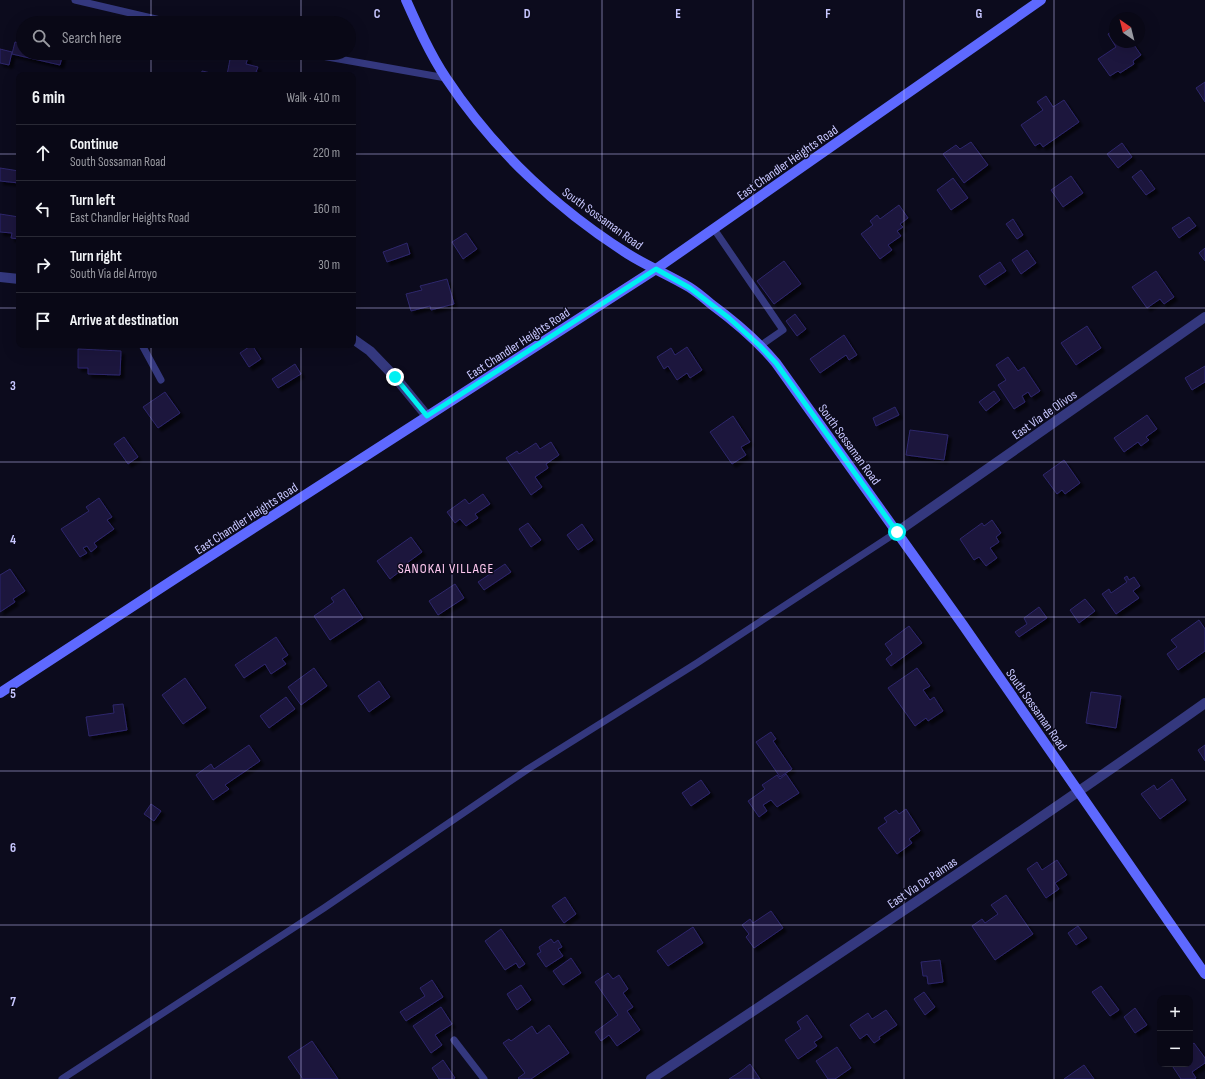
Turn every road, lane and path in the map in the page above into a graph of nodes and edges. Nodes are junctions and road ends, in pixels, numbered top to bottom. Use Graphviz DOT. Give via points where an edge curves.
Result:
graph roads {
  1 [pos="75,0"];
  2 [pos="406,0"];
  3 [pos="1041,0"];
  4 [pos="143,16"];
  5 [pos="344,60"];
  6 [pos="446,78"];
  7 [pos="714,229"];
  8 [pos="656,269"];
  9 [pos="0,277"];
  10 [pos="16,279"];
  11 [pos="1205,317"];
  12 [pos="356,341"];
  13 [pos="760,346"];
  14 [pos="144,348"];
  15 [pos="161,380"];
  16 [pos="427,416"];
  17 [pos="897,532"];
  18 [pos="0,693"];
  19 [pos="1205,703"];
  20 [pos="1078,792"];
  21 [pos="1205,974"];
  22 [pos="454,1040"];
  23 [pos="62,1079"];
  24 [pos="484,1079"];
  25 [pos="651,1079"];
  1 -- 4 [label="lane"];
  2 -- 6 [label="main road, South Sossaman Road" via="424,40"];
  3 -- 7 [label="main road, East Chandler Heights Road"];
  5 -- 6 [label="lane"];
  6 -- 8 [label="main road, South Sossaman Road" via="504,152 542,190 592,229"];
  7 -- 8 [label="main road, East Chandler Heights Road"];
  7 -- 13 [label="lane" via="783,330"];
  8 -- 13 [label="main road, South Sossaman Road" via="690,288"];
  8 -- 16 [label="main road, East Chandler Heights Road"];
  9 -- 10 [label="street"];
  11 -- 17 [label="street, East Via de Olivos"];
  12 -- 16 [label="street" via="370,351 395,377"];
  13 -- 17 [label="main road, South Sossaman Road" via="776,363"];
  14 -- 15 [label="lane"];
  16 -- 18 [label="main road, East Chandler Heights Road"];
  17 -- 20 [label="main road, South Sossaman Road"];
  17 -- 23 [label="lane" via="697,663 528,769 324,908"];
  19 -- 20 [label="street, East Via De Palmas"];
  20 -- 21 [label="main road, South Sossaman Road"];
  20 -- 25 [label="street, East Via De Palmas"];
  22 -- 24 [label="lane"];
}
